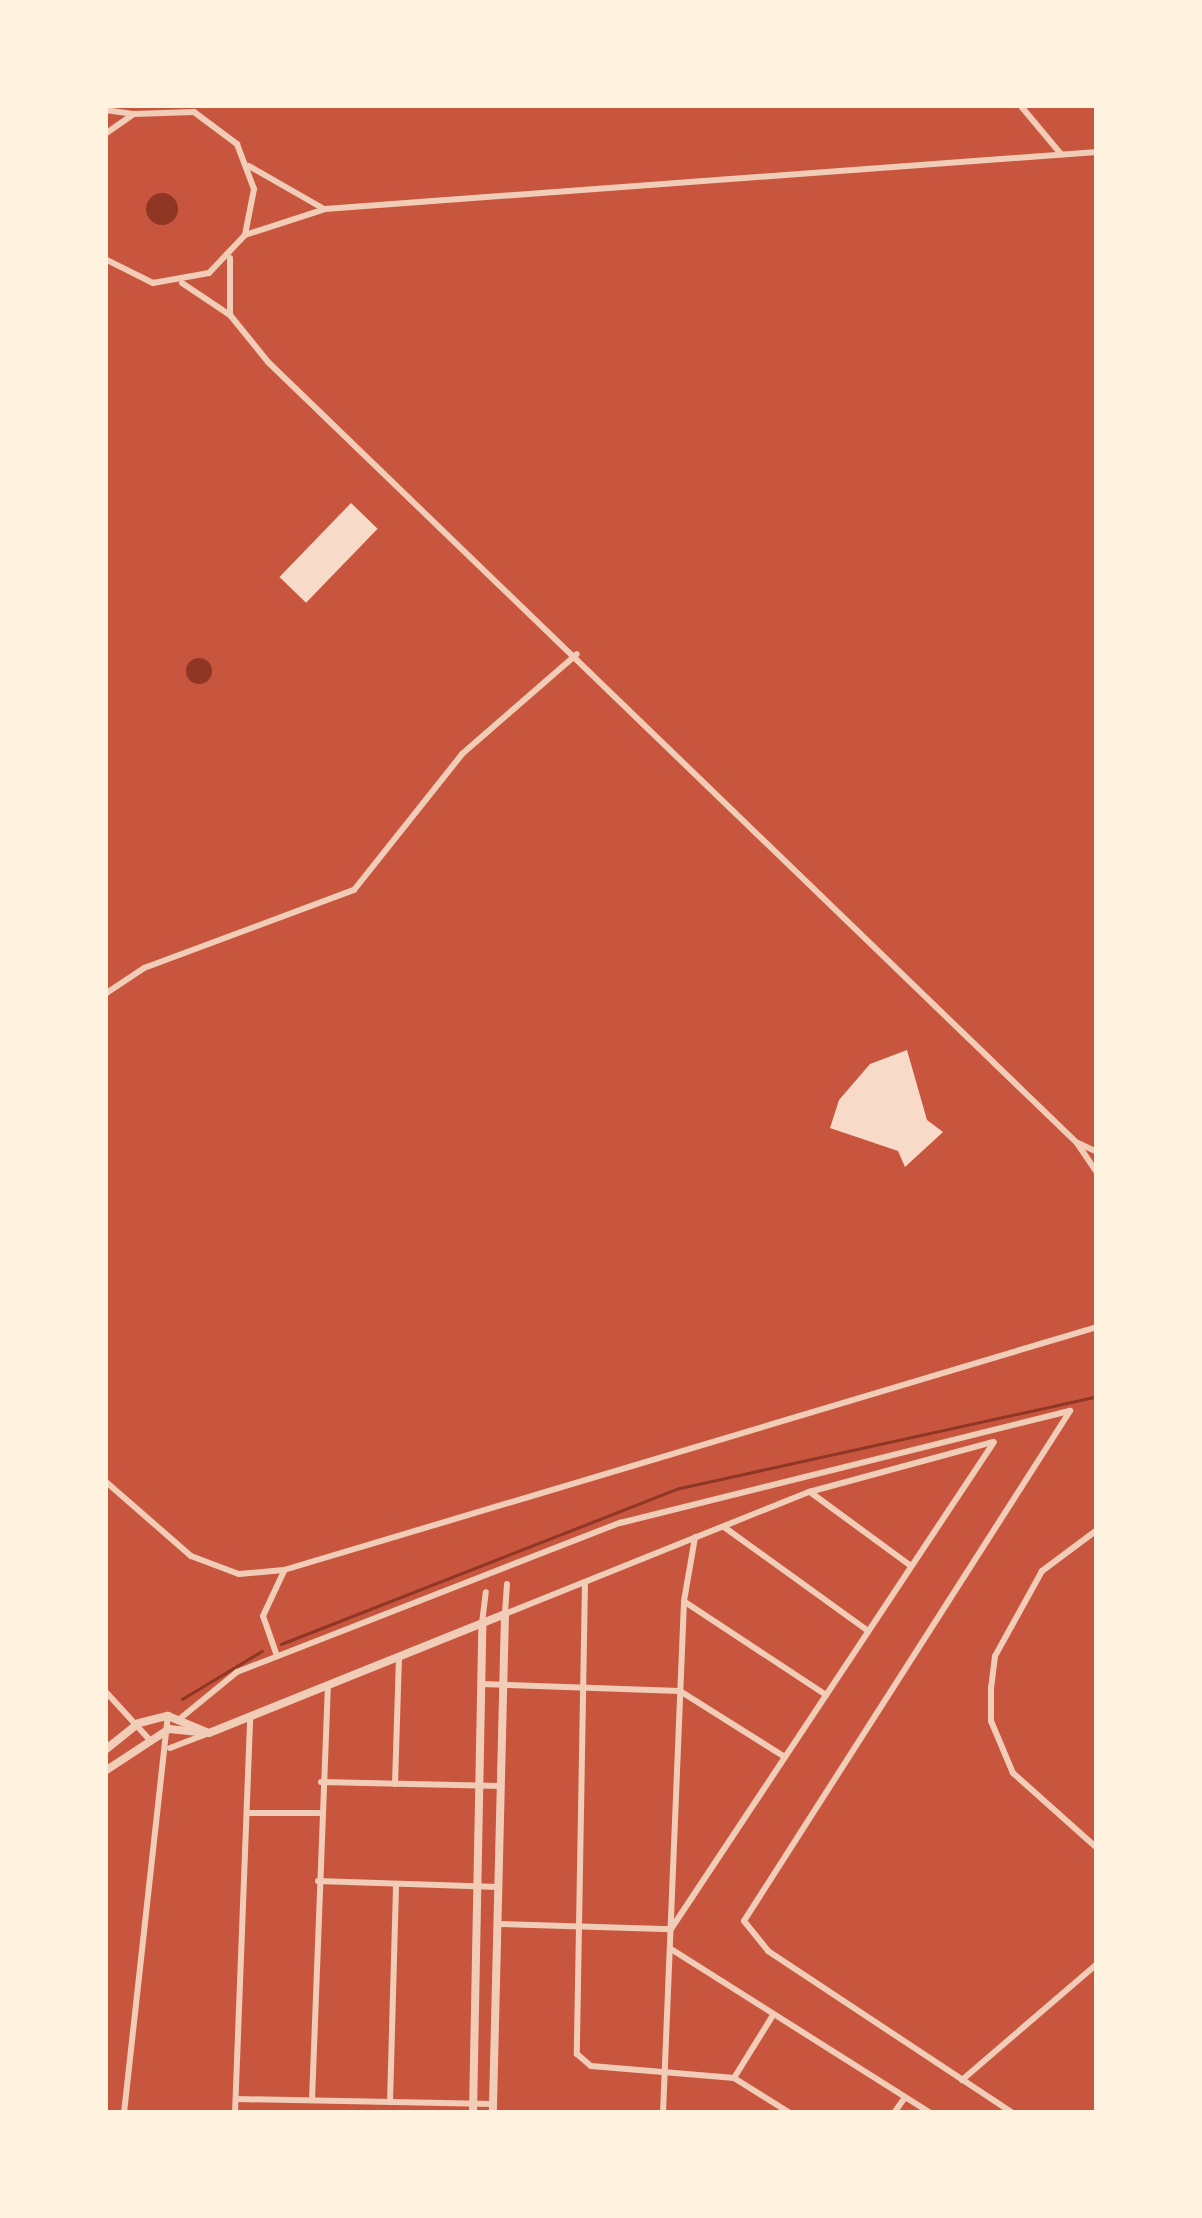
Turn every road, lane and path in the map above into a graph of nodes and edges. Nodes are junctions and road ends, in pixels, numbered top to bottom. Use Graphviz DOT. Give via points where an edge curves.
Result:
graph roads {
  1 [pos="1020,105"];
  2 [pos="105,110"];
  3 [pos="134,114"];
  4 [pos="105,134"];
  5 [pos="1097,152"];
  6 [pos="1061,154"];
  7 [pos="249,166"];
  8 [pos="325,209"];
  9 [pos="244,235"];
  10 [pos="231,255"];
  11 [pos="105,259"];
  12 [pos="182,283"];
  13 [pos="230,315"];
  14 [pos="577,654"];
  15 [pos="105,994"];
  16 [pos="1077,1143"];
  17 [pos="1097,1152"];
  18 [pos="1097,1173"];
  19 [pos="1097,1328"];
  20 [pos="105,1482"];
  21 [pos="809,1492"];
  22 [pos="723,1526"];
  23 [pos="1097,1530"];
  24 [pos="695,1537"];
  25 [pos="912,1566"];
  26 [pos="284,1570"];
  27 [pos="584,1582"];
  28 [pos="507,1584"];
  29 [pos="486,1592"];
  30 [pos="684,1601"];
  31 [pos="505,1614"];
  32 [pos="482,1623"];
  33 [pos="868,1631"];
  34 [pos="277,1656"];
  35 [pos="398,1656"];
  36 [pos="481,1684"];
  37 [pos="503,1684"];
  38 [pos="328,1685"];
  39 [pos="584,1686"];
  40 [pos="105,1691"];
  41 [pos="680,1691"];
  42 [pos="826,1695"];
  43 [pos="168,1716"];
  44 [pos="250,1716"];
  45 [pos="182,1717"];
  46 [pos="140,1723"];
  47 [pos="169,1729"];
  48 [pos="208,1733"];
  49 [pos="148,1738"];
  50 [pos="170,1748"];
  51 [pos="105,1750"];
  52 [pos="785,1757"];
  53 [pos="105,1771"];
  54 [pos="322,1782"];
  55 [pos="395,1784"];
  56 [pos="479,1786"];
  57 [pos="501,1786"];
  58 [pos="319,1813"];
  59 [pos="247,1814"];
  60 [pos="1097,1848"];
  61 [pos="318,1881"];
  62 [pos="396,1884"];
  63 [pos="478,1886"];
  64 [pos="498,1887"];
  65 [pos="498,1924"];
  66 [pos="580,1926"];
  67 [pos="671,1930"];
  68 [pos="670,1948"];
  69 [pos="1097,1964"];
  70 [pos="773,2015"];
  71 [pos="665,2068"];
  72 [pos="734,2078"];
  73 [pos="962,2080"];
  74 [pos="905,2097"];
  75 [pos="236,2099"];
  76 [pos="312,2100"];
  77 [pos="390,2102"];
  78 [pos="473,2108"];
  79 [pos="493,2108"];
  80 [pos="124,2113"];
  81 [pos="234,2113"];
  82 [pos="663,2113"];
  83 [pos="790,2113"];
  84 [pos="894,2113"];
  85 [pos="930,2113"];
  86 [pos="1013,2113"];
  1 -- 6 [label="street"];
  2 -- 3 [label="street"];
  3 -- 4 [label="street"];
  3 -- 7 [label="street" via="194,112 220,126"];
  5 -- 6 [label="street"];
  6 -- 8 [label="street"];
  7 -- 8 [label="street"];
  7 -- 9 [label="street"];
  8 -- 9 [label="street"];
  9 -- 10 [label="street"];
  10 -- 12 [label="street"];
  10 -- 13 [label="street"];
  11 -- 12 [label="street" via="140,279"];
  12 -- 13 [label="street"];
  13 -- 14 [label="street" via="268,362"];
  14 -- 15 [label="street" via="462,754 354,890 144,968"];
  14 -- 16 [label="street"];
  16 -- 17 [label="street"];
  16 -- 18 [label="street"];
  19 -- 26 [label="street"];
  20 -- 26 [label="street" via="191,1556 240,1574"];
  21 -- 22 [label="street"];
  21 -- 25 [label="street"];
  21 -- 25 [label="street" via="994,1442"];
  22 -- 24 [label="street"];
  22 -- 33 [label="street"];
  23 -- 60 [label="street" via="1042,1571 995,1656 990,1687 992,1721 1013,1774"];
  24 -- 27 [label="street"];
  24 -- 30 [label="street"];
  25 -- 33 [label="street"];
  26 -- 34 [label="street" via="263,1616"];
  27 -- 31 [label="street"];
  27 -- 39 [label="street"];
  28 -- 31 [label="street"];
  29 -- 32 [label="street"];
  30 -- 41 [label="street"];
  30 -- 42 [label="street"];
  31 -- 32 [label="street"];
  31 -- 37 [label="street"];
  32 -- 35 [label="street"];
  32 -- 36 [label="street"];
  33 -- 42 [label="street"];
  34 -- 45 [label="street" via="237,1672"];
  34 -- 73 [label="street" via="681,1503 1070,1411 764,1877 744,1921 768,1950"];
  35 -- 38 [label="street"];
  35 -- 55 [label="street"];
  36 -- 37 [label="street"];
  36 -- 56 [label="street"];
  37 -- 39 [label="street"];
  37 -- 57 [label="street"];
  38 -- 44 [label="street"];
  38 -- 54 [label="street"];
  39 -- 41 [label="street"];
  39 -- 66 [label="street"];
  40 -- 46 [label="street"];
  41 -- 52 [label="street"];
  41 -- 67 [label="street"];
  42 -- 52 [label="street"];
  43 -- 45 [label="street"];
  43 -- 46 [label="street"];
  43 -- 47 [label="street"];
  44 -- 48 [label="street"];
  44 -- 59 [label="street"];
  45 -- 48 [label="street"];
  46 -- 49 [label="street"];
  46 -- 51 [label="street"];
  47 -- 48 [label="street"];
  47 -- 49 [label="street"];
  47 -- 50 [label="street"];
  48 -- 50 [label="street"];
  49 -- 53 [label="street"];
  50 -- 80 [label="street"];
  52 -- 67 [label="street"];
  54 -- 55 [label="street"];
  54 -- 58 [label="street"];
  55 -- 56 [label="street"];
  56 -- 57 [label="street"];
  56 -- 63 [label="street"];
  57 -- 64 [label="street"];
  58 -- 59 [label="street"];
  58 -- 61 [label="street"];
  59 -- 75 [label="street"];
  61 -- 62 [label="street"];
  61 -- 76 [label="street"];
  62 -- 63 [label="street"];
  62 -- 77 [label="street"];
  63 -- 64 [label="street"];
  63 -- 78 [label="street"];
  64 -- 65 [label="street"];
  65 -- 66 [label="street"];
  65 -- 79 [label="street"];
  66 -- 67 [label="street"];
  66 -- 71 [label="street" via="581,2064"];
  67 -- 68 [label="street"];
  68 -- 70 [label="street"];
  68 -- 71 [label="street"];
  69 -- 73 [label="street"];
  70 -- 72 [label="street"];
  70 -- 74 [label="street"];
  71 -- 72 [label="street"];
  71 -- 82 [label="street"];
  72 -- 83 [label="street"];
  73 -- 86 [label="street"];
  74 -- 84 [label="street"];
  74 -- 85 [label="street"];
  75 -- 76 [label="street"];
  75 -- 81 [label="street"];
  76 -- 77 [label="street"];
  77 -- 78 [label="street"];
  78 -- 79 [label="street"];
}
